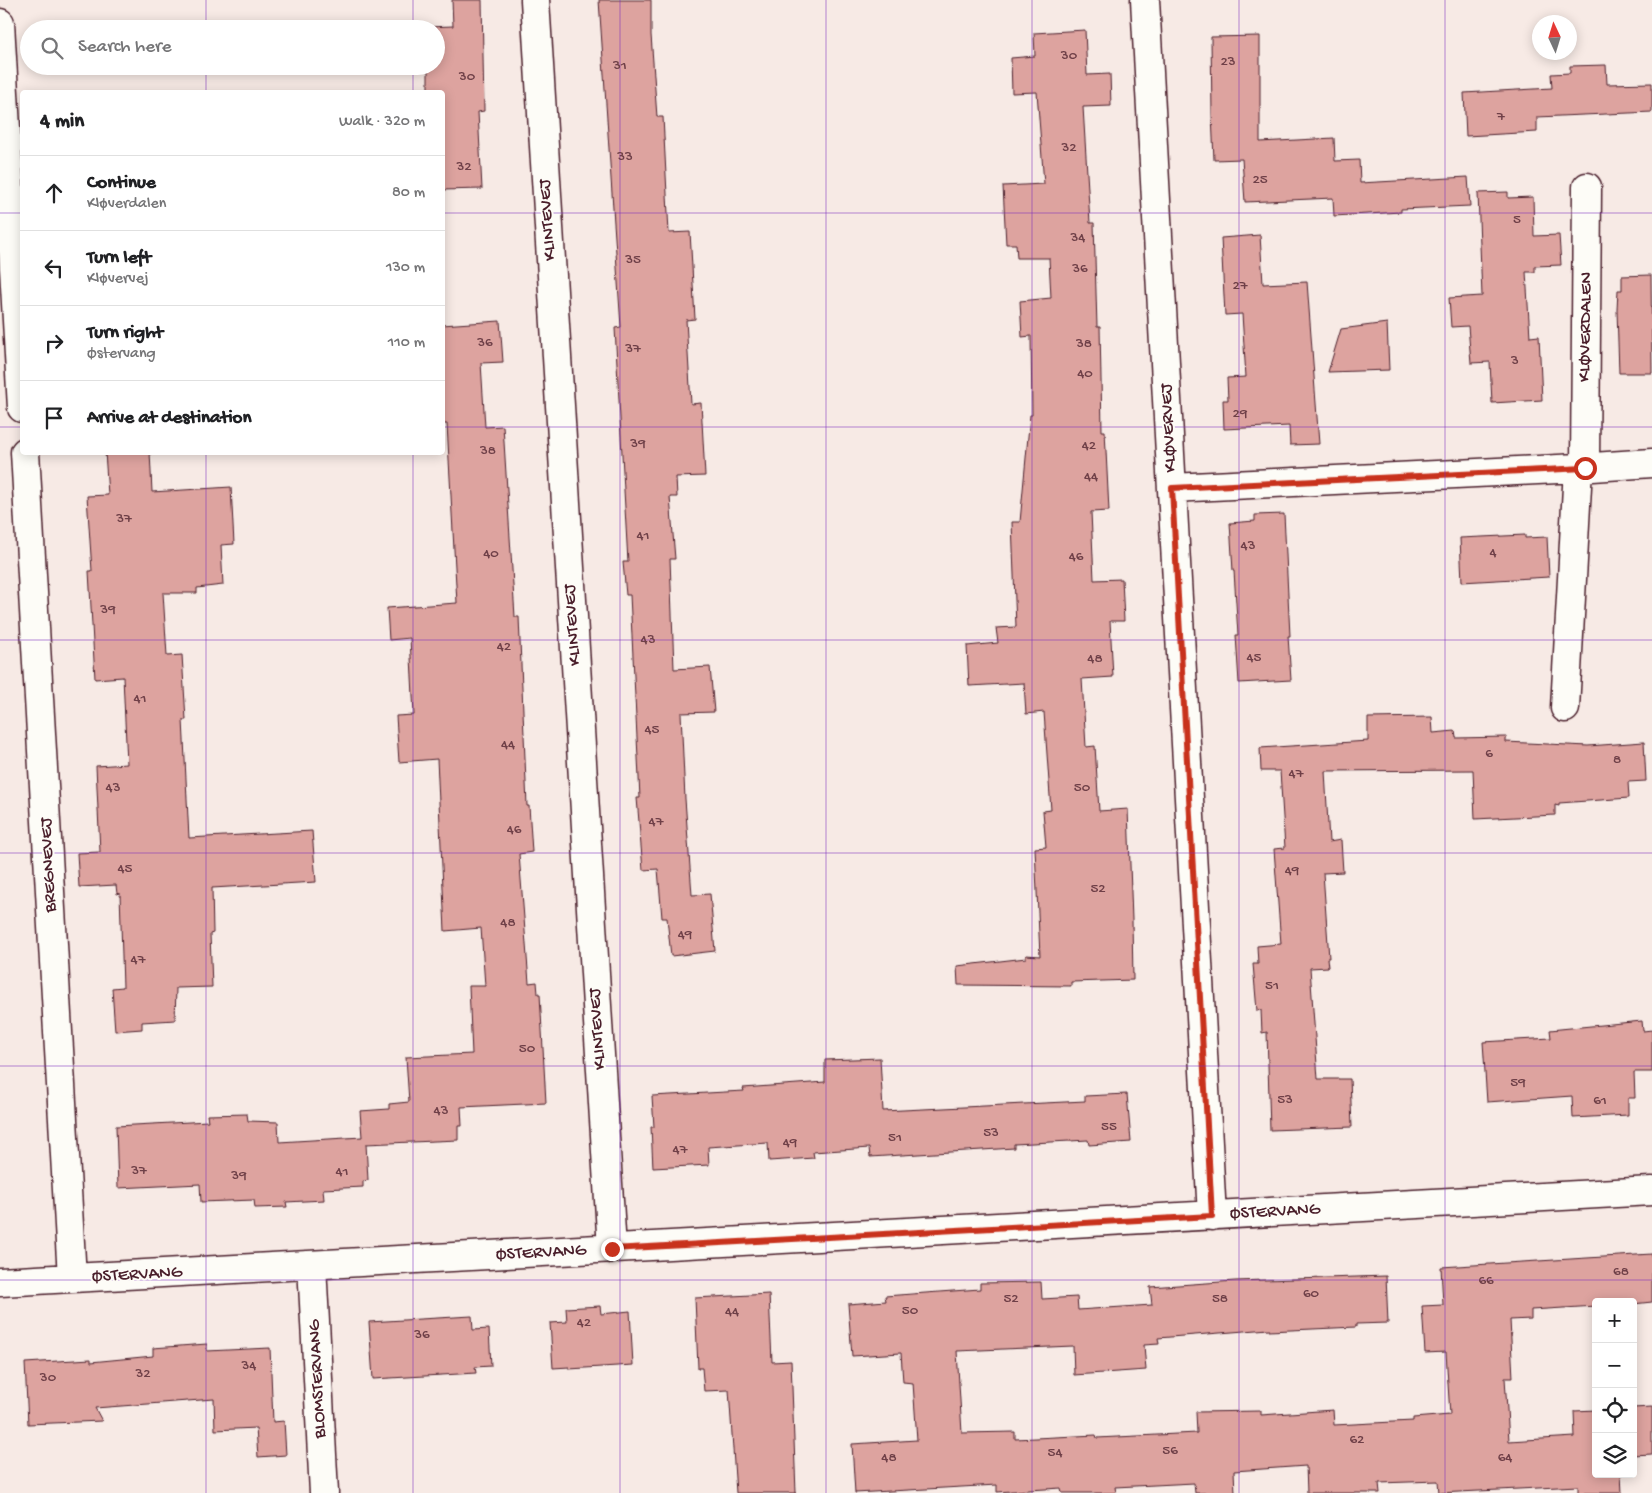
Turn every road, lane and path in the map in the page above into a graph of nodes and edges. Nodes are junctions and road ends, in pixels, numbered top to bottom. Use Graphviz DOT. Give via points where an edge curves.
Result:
graph roads {
  1 [pos="535,0"];
  2 [pos="1145,0"];
  3 [pos="0,23"];
  4 [pos="1587,187"];
  5 [pos="20,373"];
  6 [pos="25,455"];
  7 [pos="1652,463"];
  8 [pos="1581,468"];
  9 [pos="1172,488"];
  10 [pos="1565,708"];
  11 [pos="1652,1191"];
  12 [pos="1212,1216"];
  13 [pos="612,1249"];
  14 [pos="312,1265"];
  15 [pos="72,1278"];
  16 [pos="0,1282"];
  17 [pos="324,1493"];
  1 -- 13 [label="street, KLINTEVEJ"];
  2 -- 9 [label="street, KLØVERVEJ"];
  3 -- 5 [label="street"];
  4 -- 8 [label="street, KLØVERDALEN"];
  6 -- 15 [label="street, BREGNEVEJ"];
  7 -- 8 [label="street"];
  8 -- 9 [label="street"];
  8 -- 10 [label="street, KLØVERDALEN"];
  9 -- 12 [label="street, KLØVERVEJ"];
  11 -- 12 [label="street, ØSTERVANG"];
  12 -- 13 [label="street, ØSTERVANG"];
  13 -- 14 [label="street, ØSTERVANG"];
  14 -- 15 [label="street, ØSTERVANG"];
  14 -- 17 [label="street, BLOMSTERVANG"];
  15 -- 16 [label="street, ØSTERVANG"];
}
